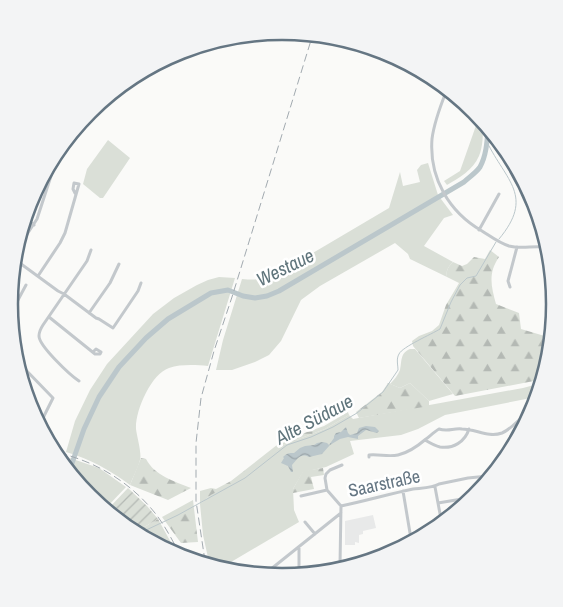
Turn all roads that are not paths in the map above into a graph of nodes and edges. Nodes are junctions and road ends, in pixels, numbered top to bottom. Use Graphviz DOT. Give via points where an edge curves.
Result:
graph roads {
  1 [pos="445,96"];
  2 [pos="47,185"];
  3 [pos="75,193"];
  4 [pos="499,194"];
  5 [pos="31,223"];
  6 [pos="34,225"];
  7 [pos="479,230"];
  8 [pos="26,237"];
  9 [pos="517,247"];
  10 [pos="539,247"];
  11 [pos="91,250"];
  12 [pos="21,264"];
  13 [pos="119,264"];
  14 [pos="38,276"];
  15 [pos="140,283"];
  16 [pos="26,285"];
  17 [pos="510,287"];
  18 [pos="64,294"];
  19 [pos="18,299"];
  20 [pos="89,313"];
  21 [pos="49,317"];
  22 [pos="93,352"];
  23 [pos="26,371"];
  24 [pos="79,381"];
  25 [pos="44,417"];
  26 [pos="516,423"];
  27 [pos="469,430"];
  28 [pos="425,440"];
  29 [pos="369,457"];
  30 [pos="342,466"];
  31 [pos="481,477"];
  32 [pos="435,487"];
  33 [pos="327,490"];
  34 [pos="402,491"];
  35 [pos="301,496"];
  36 [pos="458,500"];
  37 [pos="438,503"];
  38 [pos="340,506"];
  39 [pos="340,513"];
  40 [pos="440,514"];
  41 [pos="305,522"];
  42 [pos="315,534"];
  43 [pos="410,534"];
  44 [pos="299,548"];
  45 [pos="340,561"];
  46 [pos="299,567"];
  47 [pos="273,568"];
  1 -- 7 [label="street" via="432,138 432,160 439,185 448,201 461,217"];
  2 -- 6 [label="street"];
  3 -- 14 [label="street" via="65,233"];
  4 -- 7 [label="street"];
  5 -- 6 [label="street"];
  6 -- 8 [label="street"];
  7 -- 9 [label="street"];
  9 -- 10 [label="street"];
  9 -- 17 [label="street" via="508,281"];
  11 -- 18 [label="street"];
  12 -- 14 [label="street"];
  13 -- 20 [label="street"];
  14 -- 18 [label="street"];
  15 -- 20 [label="street" via="138,292 113,328"];
  16 -- 19 [label="street"];
  18 -- 20 [label="street"];
  18 -- 21 [label="street"];
  21 -- 22 [label="street"];
  21 -- 24 [label="street" via="38,337"];
  23 -- 25 [label="street" via="53,398"];
  26 -- 27 [label="street" via="503,432 488,434"];
  27 -- 28 [label="street" via="439,429"];
  27 -- 28 [label="street" via="457,445 438,447"];
  28 -- 29 [label="street" via="399,455"];
  30 -- 33 [label="street, Saarstraße" via="326,474"];
  31 -- 32 [label="street, Saarstraße"];
  32 -- 34 [label="street, Saarstraße"];
  32 -- 37 [label="street"];
  33 -- 35 [label="street"];
  33 -- 38 [label="street, Saarstraße"];
  34 -- 38 [label="street, Saarstraße"];
  34 -- 43 [label="street"];
  36 -- 37 [label="street"];
  37 -- 40 [label="street"];
  38 -- 39 [label="street"];
  39 -- 42 [label="street"];
  39 -- 45 [label="street"];
  41 -- 42 [label="street"];
  42 -- 44 [label="street"];
  44 -- 46 [label="street"];
  44 -- 47 [label="street"];
}
